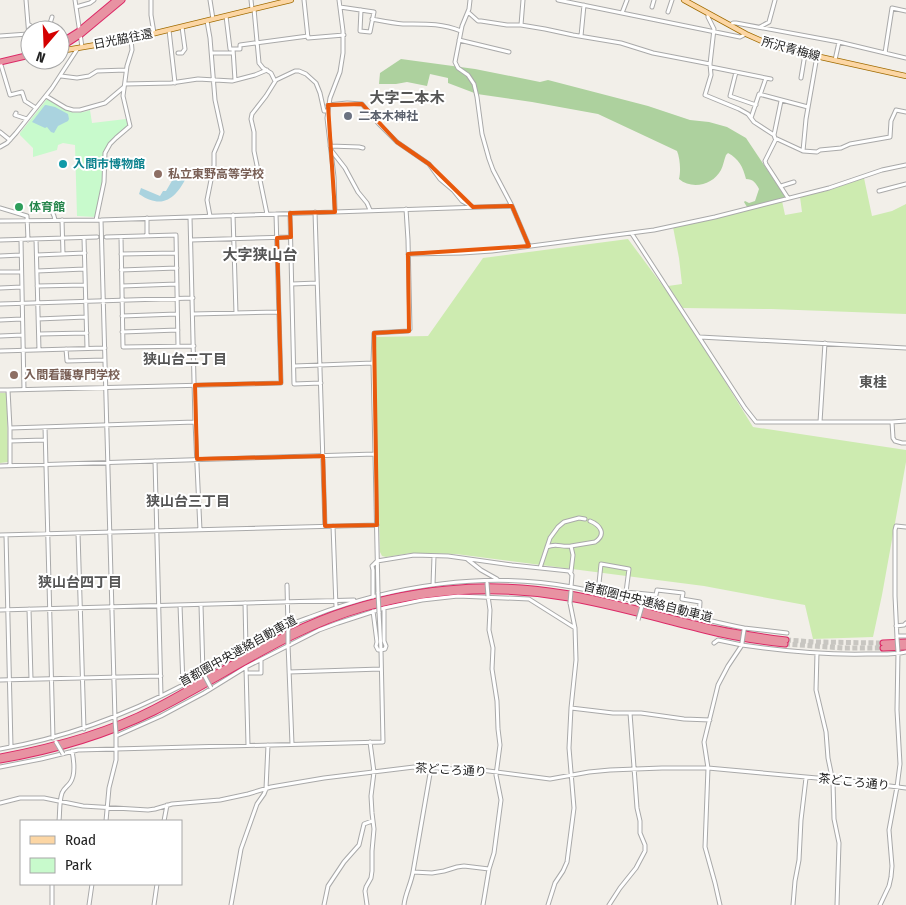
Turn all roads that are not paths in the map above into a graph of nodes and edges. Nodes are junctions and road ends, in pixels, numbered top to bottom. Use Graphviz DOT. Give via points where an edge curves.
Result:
graph roads {
  1 [pos="26,0"];
  2 [pos="75,0"];
  3 [pos="94,0"];
  4 [pos="116,0"];
  5 [pos="122,0"];
  6 [pos="150,0"];
  7 [pos="210,0"];
  8 [pos="252,0"];
  9 [pos="291,0"];
  10 [pos="304,0"];
  11 [pos="339,0"];
  12 [pos="470,0"];
  13 [pos="523,0"];
  14 [pos="561,0"];
  15 [pos="626,0"];
  16 [pos="654,0"];
  17 [pos="672,0"];
  18 [pos="684,0"];
  19 [pos="775,0"];
  20 [pos="284,1"];
  21 [pos="584,5"];
  22 [pos="76,7"];
  23 [pos="340,7"];
  24 [pos="652,7"];
  25 [pos="253,9"];
  26 [pos="361,10"];
  27 [pos="906,11"];
  28 [pos="468,12"];
  29 [pos="668,12"];
  30 [pos="622,13"];
  31 [pos="708,14"];
  32 [pos="226,16"];
  33 [pos="52,17"];
  34 [pos="214,19"];
  35 [pos="372,19"];
  36 [pos="28,20"];
  37 [pos="51,20"];
  38 [pos="207,21"];
  39 [pos="521,25"];
  40 [pos="730,26"];
  41 [pos="182,27"];
  42 [pos="760,27"];
  43 [pos="169,30"];
  44 [pos="461,30"];
  45 [pos="714,31"];
  46 [pos="79,33"];
  47 [pos="154,33"];
  48 [pos="746,34"];
  49 [pos="20,35"];
  50 [pos="344,35"];
  51 [pos="0,36"];
  52 [pos="308,36"];
  53 [pos="580,36"];
  54 [pos="70,39"];
  55 [pos="131,39"];
  56 [pos="459,40"];
  57 [pos="258,42"];
  58 [pos="839,42"];
  59 [pos="70,46"];
  60 [pos="80,48"];
  61 [pos="233,51"];
  62 [pos="509,52"];
  63 [pos="178,53"];
  64 [pos="212,53"];
  65 [pos="885,53"];
  66 [pos="805,54"];
  67 [pos="817,56"];
  68 [pos="20,58"];
  69 [pos="906,58"];
  70 [pos="834,60"];
  71 [pos="20,61"];
  72 [pos="0,64"];
  73 [pos="711,66"];
  74 [pos="126,70"];
  75 [pos="267,70"];
  76 [pos="736,72"];
  77 [pos="61,76"];
  78 [pos="906,76"];
  79 [pos="766,78"];
  80 [pos="801,78"];
  81 [pos="771,79"];
  82 [pos="214,80"];
  83 [pos="236,80"];
  84 [pos="275,82"];
  85 [pos="175,83"];
  86 [pos="125,86"];
  87 [pos="760,94"];
  88 [pos="46,96"];
  89 [pos="730,96"];
  90 [pos="781,101"];
  91 [pos="728,104"];
  92 [pos="328,105"];
  93 [pos="756,105"];
  94 [pos="808,107"];
  95 [pos="36,108"];
  96 [pos="327,111"];
  97 [pos="16,112"];
  98 [pos="906,112"];
  99 [pos="751,118"];
  100 [pos="27,119"];
  101 [pos="0,132"];
  102 [pos="774,135"];
  103 [pos="776,139"];
  104 [pos="10,140"];
  105 [pos="0,147"];
  106 [pos="330,148"];
  107 [pos="363,148"];
  108 [pos="803,151"];
  109 [pos="906,165"];
  110 [pos="794,182"];
  111 [pos="906,184"];
  112 [pos="781,186"];
  113 [pos="879,191"];
  114 [pos="788,198"];
  115 [pos="49,205"];
  116 [pos="512,206"];
  117 [pos="473,207"];
  118 [pos="0,208"];
  119 [pos="406,209"];
  120 [pos="370,210"];
  121 [pos="315,212"];
  122 [pos="335,212"];
  123 [pos="276,213"];
  124 [pos="290,213"];
  125 [pos="267,214"];
  126 [pos="233,215"];
  127 [pos="210,216"];
  128 [pos="190,217"];
  129 [pos="147,218"];
  130 [pos="55,220"];
  131 [pos="62,220"];
  132 [pos="96,220"];
  133 [pos="101,220"];
  134 [pos="0,221"];
  135 [pos="28,221"];
  136 [pos="632,234"];
  137 [pos="121,236"];
  138 [pos="147,236"];
  139 [pos="97,237"];
  140 [pos="106,237"];
  141 [pos="291,237"];
  142 [pos="63,238"];
  143 [pos="84,238"];
  144 [pos="277,238"];
  145 [pos="36,239"];
  146 [pos="234,239"];
  147 [pos="0,240"];
  148 [pos="21,240"];
  149 [pos="28,240"];
  150 [pos="191,240"];
  151 [pos="529,246"];
  152 [pos="84,253"];
  153 [pos="176,253"];
  154 [pos="64,254"];
  155 [pos="121,254"];
  156 [pos="408,254"];
  157 [pos="21,255"];
  158 [pos="37,255"];
  159 [pos="0,256"];
  160 [pos="177,268"];
  161 [pos="85,269"];
  162 [pos="121,270"];
  163 [pos="37,271"];
  164 [pos="0,272"];
  165 [pos="21,272"];
  166 [pos="317,283"];
  167 [pos="177,284"];
  168 [pos="292,284"];
  169 [pos="85,285"];
  170 [pos="37,286"];
  171 [pos="122,286"];
  172 [pos="22,287"];
  173 [pos="0,288"];
  174 [pos="177,298"];
  175 [pos="193,298"];
  176 [pos="122,300"];
  177 [pos="86,301"];
  178 [pos="103,301"];
  179 [pos="22,303"];
  180 [pos="37,303"];
  181 [pos="0,304"];
  182 [pos="279,312"];
  183 [pos="236,313"];
  184 [pos="177,314"];
  185 [pos="193,314"];
  186 [pos="122,316"];
  187 [pos="86,317"];
  188 [pos="22,319"];
  189 [pos="38,319"];
  190 [pos="0,320"];
  191 [pos="178,330"];
  192 [pos="122,332"];
  193 [pos="87,333"];
  194 [pos="39,334"];
  195 [pos="23,335"];
  196 [pos="0,336"];
  197 [pos="700,337"];
  198 [pos="825,343"];
  199 [pos="178,346"];
  200 [pos="194,346"];
  201 [pos="88,348"];
  202 [pos="105,348"];
  203 [pos="906,348"];
  204 [pos="66,349"];
  205 [pos="39,350"];
  206 [pos="0,351"];
  207 [pos="24,351"];
  208 [pos="105,360"];
  209 [pos="373,363"];
  210 [pos="320,365"];
  211 [pos="294,366"];
  212 [pos="321,382"];
  213 [pos="195,385"];
  214 [pos="106,388"];
  215 [pos="0,390"];
  216 [pos="8,390"];
  217 [pos="24,390"];
  218 [pos="906,421"];
  219 [pos="195,422"];
  220 [pos="820,422"];
  221 [pos="892,422"];
  222 [pos="107,425"];
  223 [pos="45,427"];
  224 [pos="10,428"];
  225 [pos="45,440"];
  226 [pos="10,441"];
  227 [pos="906,443"];
  228 [pos="375,454"];
  229 [pos="323,456"];
  230 [pos="197,459"];
  231 [pos="155,461"];
  232 [pos="107,462"];
  233 [pos="46,464"];
  234 [pos="10,465"];
  235 [pos="0,466"];
  236 [pos="585,519"];
  237 [pos="590,521"];
  238 [pos="377,525"];
  239 [pos="325,526"];
  240 [pos="333,526"];
  241 [pos="906,527"];
  242 [pos="200,530"];
  243 [pos="157,531"];
  244 [pos="110,533"];
  245 [pos="48,534"];
  246 [pos="78,534"];
  247 [pos="0,535"];
  248 [pos="6,535"];
  249 [pos="550,538"];
  250 [pos="554,544"];
  251 [pos="572,546"];
  252 [pos="547,547"];
  253 [pos="434,556"];
  254 [pos="467,558"];
  255 [pos="377,561"];
  256 [pos="540,568"];
  257 [pos="481,570"];
  258 [pos="571,572"];
  259 [pos="499,580"];
  260 [pos="486,581"];
  261 [pos="287,585"];
  262 [pos="434,586"];
  263 [pos="571,589"];
  264 [pos="598,593"];
  265 [pos="488,596"];
  266 [pos="373,597"];
  267 [pos="360,600"];
  268 [pos="336,601"];
  269 [pos="287,602"];
  270 [pos="244,603"];
  271 [pos="201,604"];
  272 [pos="159,605"];
  273 [pos="180,605"];
  274 [pos="642,605"];
  275 [pos="112,607"];
  276 [pos="336,607"];
  277 [pos="50,608"];
  278 [pos="81,608"];
  279 [pos="384,608"];
  280 [pos="8,609"];
  281 [pos="29,609"];
  282 [pos="0,610"];
  283 [pos="373,611"];
  284 [pos="698,618"];
  285 [pos="638,620"];
  286 [pos="906,623"];
  287 [pos="896,626"];
  288 [pos="288,627"];
  289 [pos="575,628"];
  290 [pos="744,629"];
  291 [pos="787,633"];
  292 [pos="906,636"];
  293 [pos="897,637"];
  294 [pos="906,642"];
  295 [pos="714,643"];
  296 [pos="288,644"];
  297 [pos="742,644"];
  298 [pos="906,647"];
  299 [pos="246,649"];
  300 [pos="381,650"];
  301 [pos="906,652"];
  302 [pos="817,653"];
  303 [pos="898,653"];
  304 [pos="261,660"];
  305 [pos="246,668"];
  306 [pos="381,669"];
  307 [pos="289,672"];
  308 [pos="203,673"];
  309 [pos="246,673"];
  310 [pos="161,676"];
  311 [pos="114,677"];
  312 [pos="52,678"];
  313 [pos="83,678"];
  314 [pos="31,679"];
  315 [pos="0,680"];
  316 [pos="10,680"];
  317 [pos="183,685"];
  318 [pos="212,688"];
  319 [pos="161,696"];
  320 [pos="571,708"];
  321 [pos="630,713"];
  322 [pos="115,718"];
  323 [pos="710,720"];
  324 [pos="84,729"];
  325 [pos="116,735"];
  326 [pos="53,738"];
  327 [pos="370,742"];
  328 [pos="292,744"];
  329 [pos="248,745"];
  330 [pos="268,745"];
  331 [pos="11,747"];
  332 [pos="0,749"];
  333 [pos="117,749"];
  334 [pos="72,752"];
  335 [pos="63,754"];
  336 [pos="0,757"];
  337 [pos="0,760"];
  338 [pos="0,767"];
  339 [pos="431,768"];
  340 [pos="708,768"];
  341 [pos="634,769"];
  342 [pos="374,772"];
  343 [pos="496,772"];
  344 [pos="572,776"];
  345 [pos="806,778"];
  346 [pos="832,780"];
  347 [pos="898,787"];
  348 [pos="906,788"];
  349 [pos="266,789"];
  350 [pos="60,801"];
  351 [pos="0,803"];
  352 [pos="166,805"];
  353 [pos="108,807"];
  354 [pos="59,820"];
  355 [pos="106,820"];
  356 [pos="164,820"];
  357 [pos="373,821"];
  358 [pos="489,869"];
  359 [pos="413,872"];
  360 [pos="52,885"];
  361 [pos="92,885"];
  362 [pos="157,885"];
  363 [pos="52,905"];
  364 [pos="89,905"];
  365 [pos="154,905"];
  366 [pos="232,905"];
  367 [pos="324,905"];
  368 [pos="367,905"];
  369 [pos="404,905"];
  370 [pos="483,905"];
  371 [pos="548,905"];
  372 [pos="609,905"];
  373 [pos="720,905"];
  374 [pos="793,905"];
  375 [pos="837,905"];
  376 [pos="880,905"];
  1 -- 36 [label="street"];
  2 -- 22 [label="street"];
  3 -- 22 [label="street"];
  4 -- 46 [label="highway"];
  5 -- 46 [label="highway"];
  6 -- 47 [label="street"];
  7 -- 34 [label="street"];
  8 -- 25 [label="street"];
  9 -- 20 [label="main road, 日光脇往還"];
  10 -- 52 [label="street"];
  11 -- 23 [label="street"];
  12 -- 28 [label="street"];
  13 -- 39 [label="street"];
  14 -- 21 [label="street"];
  15 -- 30 [label="street"];
  16 -- 24 [label="street"];
  17 -- 29 [label="street"];
  18 -- 31 [label="main road, 所沢青梅線"];
  19 -- 42 [label="street" via="769,22"];
  20 -- 25 [label="main road, 日光脇往還"];
  21 -- 30 [label="street"];
  21 -- 53 [label="street"];
  22 -- 46 [label="street"];
  23 -- 26 [label="street"];
  23 -- 50 [label="street"];
  25 -- 32 [label="main road, 日光脇往還"];
  25 -- 57 [label="street"];
  26 -- 35 [label="street" via="374,12"];
  26 -- 35 [label="street" via="360,31 370,32"];
  27 -- 65 [label="street" via="892,8"];
  28 -- 39 [label="street" via="478,21"];
  28 -- 44 [label="street"];
  30 -- 45 [label="street"];
  31 -- 40 [label="main road, 所沢青梅線"];
  31 -- 45 [label="street"];
  32 -- 34 [label="main road, 日光脇往還"];
  32 -- 61 [label="street" via="230,49"];
  33 -- 37 [label="street"];
  34 -- 38 [label="main road, 日光脇往還"];
  35 -- 44 [label="street" via="433,24"];
  38 -- 41 [label="main road, 日光脇往還"];
  38 -- 64 [label="street"];
  39 -- 53 [label="street"];
  40 -- 42 [label="street" via="736,22"];
  40 -- 48 [label="main road, 所沢青梅線"];
  41 -- 43 [label="main road, 日光脇往還"];
  41 -- 63 [label="street" via="185,49"];
  42 -- 58 [label="street"];
  43 -- 47 [label="main road, 日光脇往還"];
  43 -- 85 [label="street"];
  44 -- 56 [label="street"];
  45 -- 48 [label="street" via="740,37"];
  45 -- 73 [label="street"];
  46 -- 54 [label="highway"];
  46 -- 60 [label="street"];
  47 -- 55 [label="main road, 日光脇往還"];
  48 -- 66 [label="main road, 所沢青梅線" via="773,46"];
  49 -- 51 [label="street"];
  50 -- 52 [label="street"];
  50 -- 92 [label="street" via="342,65"];
  52 -- 57 [label="street"];
  53 -- 73 [label="street"];
  55 -- 60 [label="main road, 日光脇往還"];
  55 -- 74 [label="street" via="132,50"];
  56 -- 62 [label="street"];
  56 -- 116 [label="street" via="455,62 474,84 489,159"];
  57 -- 61 [label="street" via="240,45"];
  57 -- 75 [label="street" via="258,63"];
  58 -- 65 [label="street"];
  58 -- 70 [label="street"];
  59 -- 60 [label="main road"];
  60 -- 77 [label="street, 日光脇往還"];
  61 -- 64 [label="street"];
  61 -- 83 [label="street"];
  64 -- 82 [label="street"];
  65 -- 69 [label="street"];
  66 -- 67 [label="main road, 所沢青梅線"];
  66 -- 80 [label="street"];
  67 -- 70 [label="main road, 所沢青梅線"];
  67 -- 94 [label="street"];
  68 -- 72 [label="highway"];
  70 -- 78 [label="main road, 所沢青梅線"];
  71 -- 72 [label="highway"];
  72 -- 95 [label="street" via="10,95 22,92 25,101"];
  73 -- 76 [label="street"];
  73 -- 91 [label="street" via="705,95"];
  74 -- 77 [label="street" via="97,72 77,78"];
  74 -- 86 [label="street"];
  75 -- 83 [label="street"];
  75 -- 84 [label="street"];
  76 -- 79 [label="street"];
  76 -- 89 [label="street"];
  77 -- 88 [label="street, 日光脇往還"];
  79 -- 81 [label="street"];
  79 -- 87 [label="street"];
  82 -- 83 [label="street"];
  82 -- 85 [label="street"];
  82 -- 127 [label="street" via="222,132 214,153 206,203"];
  84 -- 96 [label="street" via="295,71 303,72 316,83 322,107"];
  84 -- 125 [label="street" via="250,119"];
  85 -- 86 [label="street"];
  86 -- 88 [label="street" via="105,103 80,110 66,108"];
  86 -- 132 [label="street" via="123,96 130,126 105,153 104,182"];
  87 -- 90 [label="street"];
  87 -- 93 [label="street"];
  88 -- 95 [label="street, 日光脇往還"];
  89 -- 91 [label="street"];
  89 -- 93 [label="street"];
  90 -- 94 [label="street"];
  90 -- 102 [label="street"];
  91 -- 99 [label="street"];
  92 -- 96 [label="street"];
  92 -- 117 [label="street" via="362,104 397,142 429,164 462,201"];
  93 -- 99 [label="street"];
  94 -- 108 [label="street"];
  95 -- 100 [label="street, 日光脇往還"];
  96 -- 106 [label="street"];
  97 -- 100 [label="street" via="15,116"];
  98 -- 108 [label="street" via="896,110 890,137 817,152"];
  99 -- 102 [label="street"];
  100 -- 104 [label="street, 日光脇往還"];
  101 -- 104 [label="street"];
  102 -- 103 [label="street"];
  103 -- 108 [label="street"];
  103 -- 112 [label="street" via="765,161"];
  104 -- 105 [label="street, 日光脇往還"];
  106 -- 107 [label="street"];
  106 -- 120 [label="street"];
  106 -- 122 [label="street"];
  109 -- 114 [label="street"];
  110 -- 112 [label="street"];
  111 -- 113 [label="street"];
  112 -- 114 [label="street"];
  114 -- 136 [label="street" via="688,224"];
  115 -- 130 [label="street"];
  116 -- 117 [label="street"];
  116 -- 151 [label="street"];
  117 -- 119 [label="street"];
  118 -- 135 [label="street" via="27,216"];
  119 -- 120 [label="street"];
  119 -- 156 [label="street"];
  120 -- 122 [label="street"];
  121 -- 122 [label="street"];
  121 -- 124 [label="street"];
  121 -- 166 [label="street"];
  123 -- 124 [label="street"];
  123 -- 125 [label="street"];
  123 -- 144 [label="street"];
  124 -- 141 [label="street"];
  125 -- 126 [label="street"];
  126 -- 127 [label="street"];
  126 -- 146 [label="street"];
  127 -- 128 [label="street"];
  128 -- 129 [label="street"];
  128 -- 150 [label="street"];
  129 -- 133 [label="street"];
  129 -- 138 [label="street"];
  130 -- 131 [label="street"];
  130 -- 135 [label="street"];
  131 -- 132 [label="street"];
  131 -- 142 [label="street"];
  132 -- 133 [label="street"];
  133 -- 178 [label="street"];
  134 -- 135 [label="street"];
  135 -- 149 [label="street"];
  136 -- 151 [label="street"];
  136 -- 197 [label="street"];
  137 -- 138 [label="street"];
  137 -- 140 [label="street"];
  137 -- 155 [label="street"];
  138 -- 153 [label="street" via="176,235"];
  139 -- 143 [label="street"];
  141 -- 144 [label="street"];
  141 -- 168 [label="street"];
  142 -- 143 [label="street"];
  142 -- 145 [label="street"];
  142 -- 154 [label="street"];
  143 -- 152 [label="street"];
  144 -- 146 [label="street"];
  144 -- 182 [label="street"];
  145 -- 149 [label="street"];
  145 -- 158 [label="street"];
  146 -- 150 [label="street"];
  146 -- 183 [label="street"];
  147 -- 148 [label="street"];
  148 -- 149 [label="street"];
  148 -- 157 [label="street"];
  150 -- 175 [label="street"];
  151 -- 156 [label="street"];
  152 -- 154 [label="street"];
  152 -- 161 [label="street"];
  153 -- 155 [label="street"];
  153 -- 160 [label="street"];
  154 -- 158 [label="street"];
  155 -- 162 [label="street"];
  156 -- 209 [label="street" via="409,331 374,333"];
  157 -- 159 [label="street"];
  157 -- 165 [label="street"];
  158 -- 163 [label="street"];
  160 -- 162 [label="street"];
  160 -- 167 [label="street"];
  161 -- 163 [label="street"];
  161 -- 169 [label="street"];
  162 -- 171 [label="street"];
  163 -- 170 [label="street"];
  164 -- 165 [label="street"];
  165 -- 172 [label="street"];
  166 -- 168 [label="street"];
  166 -- 210 [label="street"];
  167 -- 171 [label="street"];
  167 -- 174 [label="street"];
  168 -- 211 [label="street"];
  169 -- 170 [label="street"];
  169 -- 177 [label="street"];
  170 -- 180 [label="street"];
  171 -- 176 [label="street"];
  172 -- 173 [label="street"];
  172 -- 179 [label="street"];
  174 -- 175 [label="street"];
  174 -- 176 [label="street"];
  174 -- 184 [label="street"];
  175 -- 185 [label="street"];
  176 -- 178 [label="street"];
  176 -- 186 [label="street"];
  177 -- 178 [label="street"];
  177 -- 180 [label="street"];
  177 -- 187 [label="street"];
  178 -- 202 [label="street"];
  179 -- 180 [label="street"];
  179 -- 181 [label="street"];
  179 -- 188 [label="street"];
  180 -- 189 [label="street"];
  182 -- 183 [label="street"];
  182 -- 213 [label="street" via="281,383"];
  183 -- 185 [label="street"];
  184 -- 186 [label="street"];
  184 -- 191 [label="street"];
  185 -- 200 [label="street"];
  186 -- 192 [label="street"];
  187 -- 189 [label="street"];
  187 -- 193 [label="street"];
  188 -- 190 [label="street"];
  188 -- 195 [label="street"];
  189 -- 194 [label="street"];
  191 -- 192 [label="street"];
  191 -- 199 [label="street"];
  192 -- 199 [label="street" via="123,347"];
  193 -- 194 [label="street"];
  193 -- 201 [label="street"];
  194 -- 205 [label="street"];
  195 -- 196 [label="street"];
  195 -- 207 [label="street"];
  197 -- 198 [label="street"];
  197 -- 220 [label="street" via="756,422"];
  198 -- 203 [label="street"];
  198 -- 220 [label="street"];
  199 -- 200 [label="street"];
  200 -- 213 [label="street"];
  201 -- 202 [label="street"];
  201 -- 204 [label="street"];
  202 -- 208 [label="street"];
  204 -- 205 [label="street"];
  204 -- 208 [label="street" via="67,361"];
  205 -- 207 [label="street"];
  206 -- 207 [label="street"];
  207 -- 217 [label="street"];
  208 -- 214 [label="street"];
  209 -- 210 [label="street"];
  209 -- 228 [label="street"];
  210 -- 211 [label="street"];
  210 -- 212 [label="street"];
  211 -- 212 [label="street" via="294,384"];
  212 -- 229 [label="street"];
  213 -- 214 [label="street"];
  213 -- 219 [label="street"];
  214 -- 217 [label="street"];
  214 -- 222 [label="street"];
  215 -- 216 [label="street"];
  216 -- 217 [label="street"];
  216 -- 224 [label="street"];
  218 -- 221 [label="street"];
  219 -- 222 [label="street"];
  219 -- 230 [label="street"];
  220 -- 221 [label="street"];
  221 -- 227 [label="street" via="895,441"];
  222 -- 223 [label="street"];
  222 -- 232 [label="street"];
  223 -- 224 [label="street"];
  223 -- 225 [label="street"];
  224 -- 226 [label="street"];
  225 -- 226 [label="street"];
  225 -- 233 [label="street"];
  226 -- 234 [label="street"];
  228 -- 229 [label="street"];
  228 -- 238 [label="street"];
  229 -- 230 [label="street"];
  229 -- 239 [label="street"];
  230 -- 231 [label="street"];
  230 -- 242 [label="street"];
  231 -- 232 [label="street"];
  231 -- 243 [label="street"];
  232 -- 233 [label="street"];
  232 -- 244 [label="street"];
  233 -- 234 [label="street"];
  233 -- 245 [label="street"];
  234 -- 235 [label="street"];
  236 -- 249 [label="street" via="561,524"];
  237 -- 251 [label="street" via="601,530 599,540"];
  238 -- 240 [label="street"];
  238 -- 255 [label="street"];
  239 -- 240 [label="street"];
  239 -- 242 [label="street"];
  240 -- 268 [label="street"];
  241 -- 287 [label="street" via="896,526 895,530"];
  242 -- 243 [label="street"];
  243 -- 244 [label="street"];
  243 -- 272 [label="street"];
  244 -- 246 [label="street"];
  244 -- 275 [label="street"];
  245 -- 246 [label="street"];
  245 -- 248 [label="street"];
  245 -- 277 [label="street"];
  246 -- 278 [label="street"];
  247 -- 248 [label="street"];
  248 -- 280 [label="street"];
  249 -- 250 [label="street"];
  249 -- 252 [label="street"];
  250 -- 251 [label="street"];
  250 -- 252 [label="street"];
  251 -- 258 [label="street"];
  252 -- 256 [label="street"];
  253 -- 254 [label="street"];
  253 -- 255 [label="street" via="414,555"];
  253 -- 262 [label="street"];
  254 -- 256 [label="street"];
  254 -- 257 [label="street"];
  255 -- 266 [label="street" via="372,566"];
  255 -- 300 [label="street, bridge"];
  256 -- 258 [label="street"];
  257 -- 259 [label="street"];
  257 -- 260 [label="street"];
  258 -- 263 [label="street"];
  259 -- 260 [label="street"];
  259 -- 263 [label="street"];
  260 -- 262 [label="street"];
  260 -- 265 [label="street, bridge"];
  261 -- 269 [label="street"];
  262 -- 266 [label="street"];
  263 -- 264 [label="street"];
  263 -- 289 [label="street, bridge"];
  264 -- 274 [label="street"];
  264 -- 284 [label="street" via="601,564 629,569 626,592 656,595 657,590 683,593 682,599 700,602"];
  265 -- 279 [label="street" via="422,600"];
  265 -- 289 [label="street" via="528,599"];
  265 -- 343 [label="street" via="500,744"];
  266 -- 267 [label="street"];
  267 -- 268 [label="street"];
  267 -- 276 [label="street"];
  268 -- 269 [label="street"];
  268 -- 276 [label="street"];
  269 -- 270 [label="street"];
  269 -- 288 [label="street"];
  270 -- 271 [label="street"];
  270 -- 299 [label="street"];
  271 -- 273 [label="street"];
  271 -- 308 [label="street"];
  272 -- 273 [label="street"];
  272 -- 275 [label="street"];
  272 -- 310 [label="street"];
  273 -- 317 [label="street"];
  274 -- 284 [label="street"];
  274 -- 285 [label="street, bridge"];
  275 -- 278 [label="street"];
  275 -- 311 [label="street"];
  276 -- 288 [label="street"];
  277 -- 278 [label="street"];
  277 -- 281 [label="street"];
  277 -- 312 [label="street"];
  278 -- 313 [label="street"];
  279 -- 283 [label="street"];
  279 -- 300 [label="street" via="386,646"];
  280 -- 281 [label="street"];
  280 -- 282 [label="street"];
  280 -- 316 [label="street"];
  281 -- 314 [label="street"];
  283 -- 296 [label="street"];
  283 -- 300 [label="street" via="376,646"];
  284 -- 290 [label="street"];
  286 -- 287 [label="street"];
  287 -- 293 [label="street"];
  288 -- 296 [label="street, bridge"];
  288 -- 299 [label="street"];
  289 -- 320 [label="street" via="576,660"];
  290 -- 291 [label="street"];
  290 -- 297 [label="street, bridge"];
  292 -- 293 [label="street"];
  293 -- 303 [label="street, bridge"];
  294 -- 298 [label="highway" via="883,646"];
  295 -- 297 [label="street" via="718,640"];
  296 -- 304 [label="street"];
  296 -- 307 [label="street"];
  297 -- 302 [label="street"];
  297 -- 323 [label="street" via="718,685"];
  299 -- 308 [label="street"];
  300 -- 306 [label="street"];
  301 -- 303 [label="street"];
  302 -- 303 [label="street"];
  302 -- 346 [label="street" via="816,690"];
  303 -- 347 [label="street"];
  304 -- 305 [label="street"];
  304 -- 309 [label="street" via="261,673"];
  305 -- 309 [label="street"];
  305 -- 318 [label="street"];
  306 -- 307 [label="street"];
  306 -- 327 [label="street" via="383,742"];
  307 -- 328 [label="street"];
  308 -- 317 [label="street"];
  308 -- 318 [label="street, bridge"];
  309 -- 329 [label="street"];
  310 -- 311 [label="street"];
  310 -- 319 [label="street"];
  311 -- 313 [label="street"];
  311 -- 322 [label="street"];
  312 -- 313 [label="street"];
  312 -- 314 [label="street"];
  312 -- 326 [label="street"];
  313 -- 324 [label="street"];
  314 -- 316 [label="street"];
  315 -- 316 [label="street"];
  316 -- 331 [label="street"];
  317 -- 319 [label="street"];
  318 -- 325 [label="street" via="161,716"];
  319 -- 322 [label="street"];
  320 -- 321 [label="street"];
  320 -- 344 [label="street" via="569,748"];
  321 -- 323 [label="street"];
  321 -- 341 [label="street"];
  322 -- 324 [label="street"];
  322 -- 325 [label="street, bridge"];
  323 -- 340 [label="street" via="704,742"];
  324 -- 326 [label="street"];
  325 -- 333 [label="street"];
  326 -- 331 [label="street"];
  326 -- 335 [label="street, bridge"];
  327 -- 328 [label="street"];
  327 -- 342 [label="street"];
  328 -- 330 [label="street"];
  329 -- 330 [label="street"];
  329 -- 333 [label="street"];
  330 -- 349 [label="street"];
  331 -- 332 [label="street"];
  333 -- 334 [label="street"];
  333 -- 353 [label="street"];
  334 -- 335 [label="street"];
  334 -- 350 [label="street" via="72,777"];
  335 -- 338 [label="street"];
  336 -- 337 [label="highway, 首都圏中央連絡自動車道" via="43,748 118,724 152,709 265,645 317,621 366,604 424,592 485,587 548,591 786,642 721,634 555,596 500,591 425,595 367,608 297,633 126,725 72,744"];
  339 -- 342 [label="street, 茶どころ通り"];
  339 -- 343 [label="street, 茶どころ通り"];
  339 -- 359 [label="street"];
  340 -- 341 [label="street, 茶どころ通り"];
  340 -- 345 [label="street, 茶どころ通り"];
  340 -- 373 [label="street" via="705,847"];
  341 -- 344 [label="street, 茶どころ通り"];
  341 -- 372 [label="street" via="640,833 645,851"];
  342 -- 349 [label="street, 茶どころ通り"];
  342 -- 357 [label="street" via="371,796"];
  343 -- 344 [label="street, 茶どころ通り" via="550,779"];
  343 -- 358 [label="street" via="501,804"];
  344 -- 371 [label="street" via="574,808 567,859"];
  345 -- 346 [label="street, 茶どころ通り"];
  345 -- 374 [label="street"];
  346 -- 347 [label="street, 茶どころ通り"];
  346 -- 375 [label="street" via="839,847"];
  347 -- 348 [label="street, 茶どころ通り"];
  347 -- 376 [label="street" via="889,830 891,877"];
  349 -- 352 [label="street, 茶どころ通り" via="220,800"];
  349 -- 366 [label="street" via="241,849"];
  350 -- 351 [label="street, 茶どころ通り" via="20,798"];
  350 -- 353 [label="street, 茶どころ通り"];
  350 -- 354 [label="street"];
  352 -- 353 [label="street, 茶どころ通り" via="148,810"];
  352 -- 356 [label="street"];
  353 -- 355 [label="street"];
  357 -- 367 [label="street" via="362,826 359,845 328,886"];
  357 -- 368 [label="street"];
  358 -- 359 [label="street" via="464,866 444,872"];
  358 -- 370 [label="street"];
  359 -- 369 [label="street"];
  360 -- 363 [label="street"];
  361 -- 364 [label="street"];
  362 -- 365 [label="street"];
}
